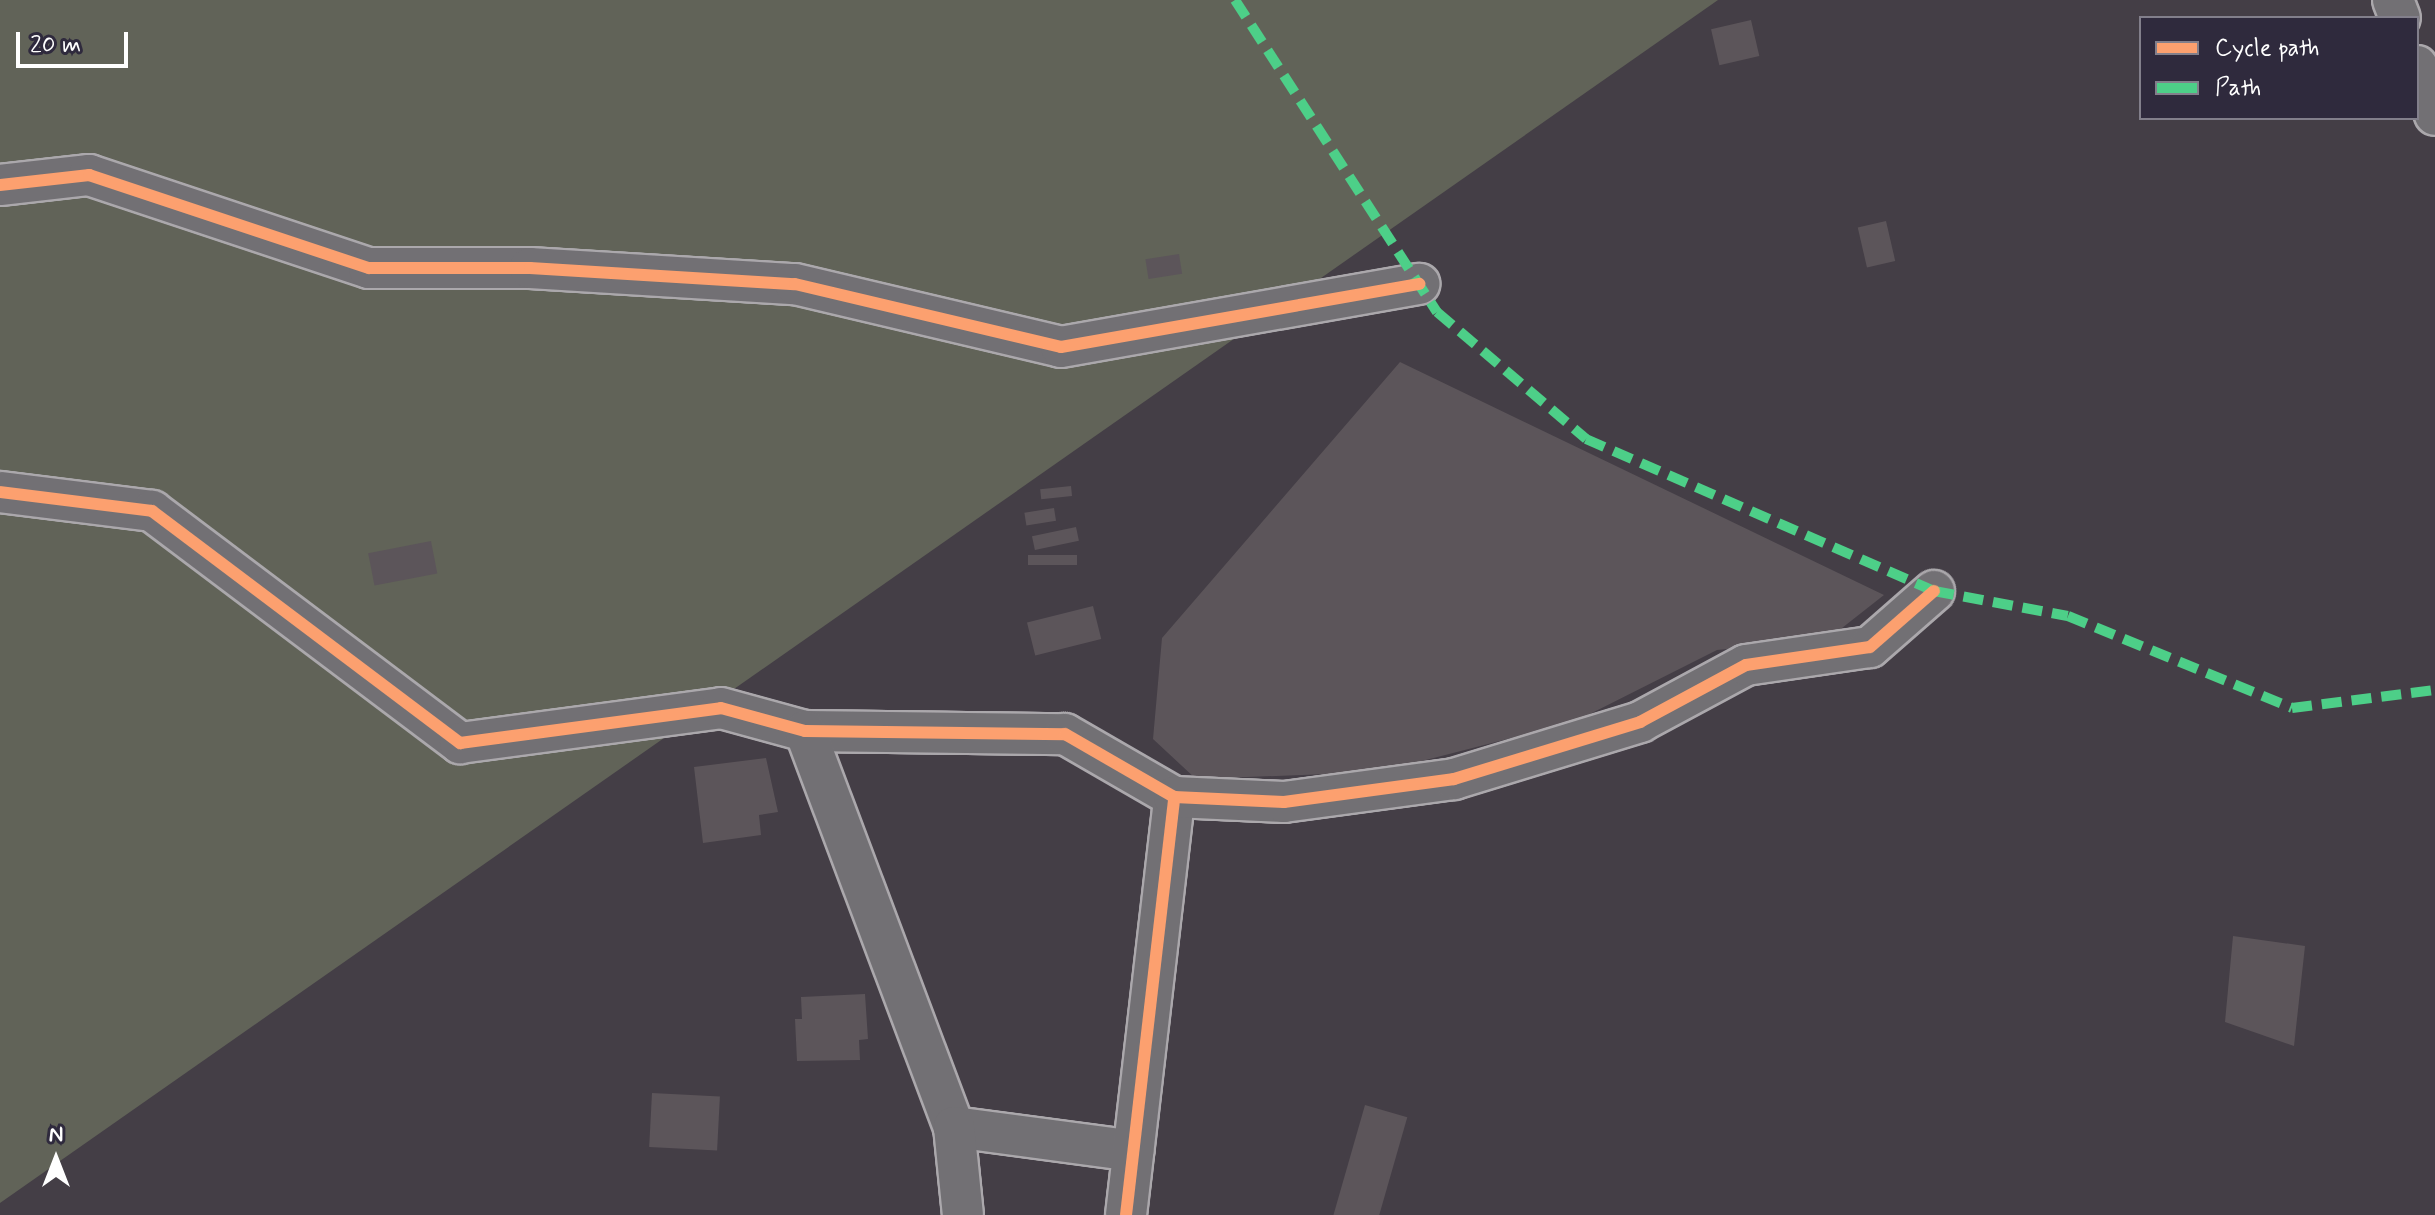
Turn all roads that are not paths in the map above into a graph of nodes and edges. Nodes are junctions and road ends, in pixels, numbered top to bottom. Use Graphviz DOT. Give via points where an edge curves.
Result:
graph roads {
  1 [pos="2419,71"];
  2 [pos="2435,115"];
  3 [pos="0,185"];
  4 [pos="1420,284"];
  5 [pos="0,492"];
  6 [pos="1934,591"];
  7 [pos="805,731"];
  8 [pos="1174,797"];
  9 [pos="954,1127"];
  10 [pos="1133,1151"];
  11 [pos="963,1215"];
  12 [pos="1126,1215"];
  1 -- 2 [label="street"];
  3 -- 4 [label="street" via="89,175 369,268 530,268 795,284 1061,347"];
  5 -- 7 [label="street" via="152,511 460,743 721,708"];
  6 -- 8 [label="street" via="1870,647 1746,665 1640,722 1454,779 1284,802"];
  7 -- 8 [label="street" via="1065,734"];
  7 -- 9 [label="street"];
  8 -- 10 [label="street"];
  9 -- 10 [label="street"];
  9 -- 11 [label="street"];
  10 -- 12 [label="street"];
}
